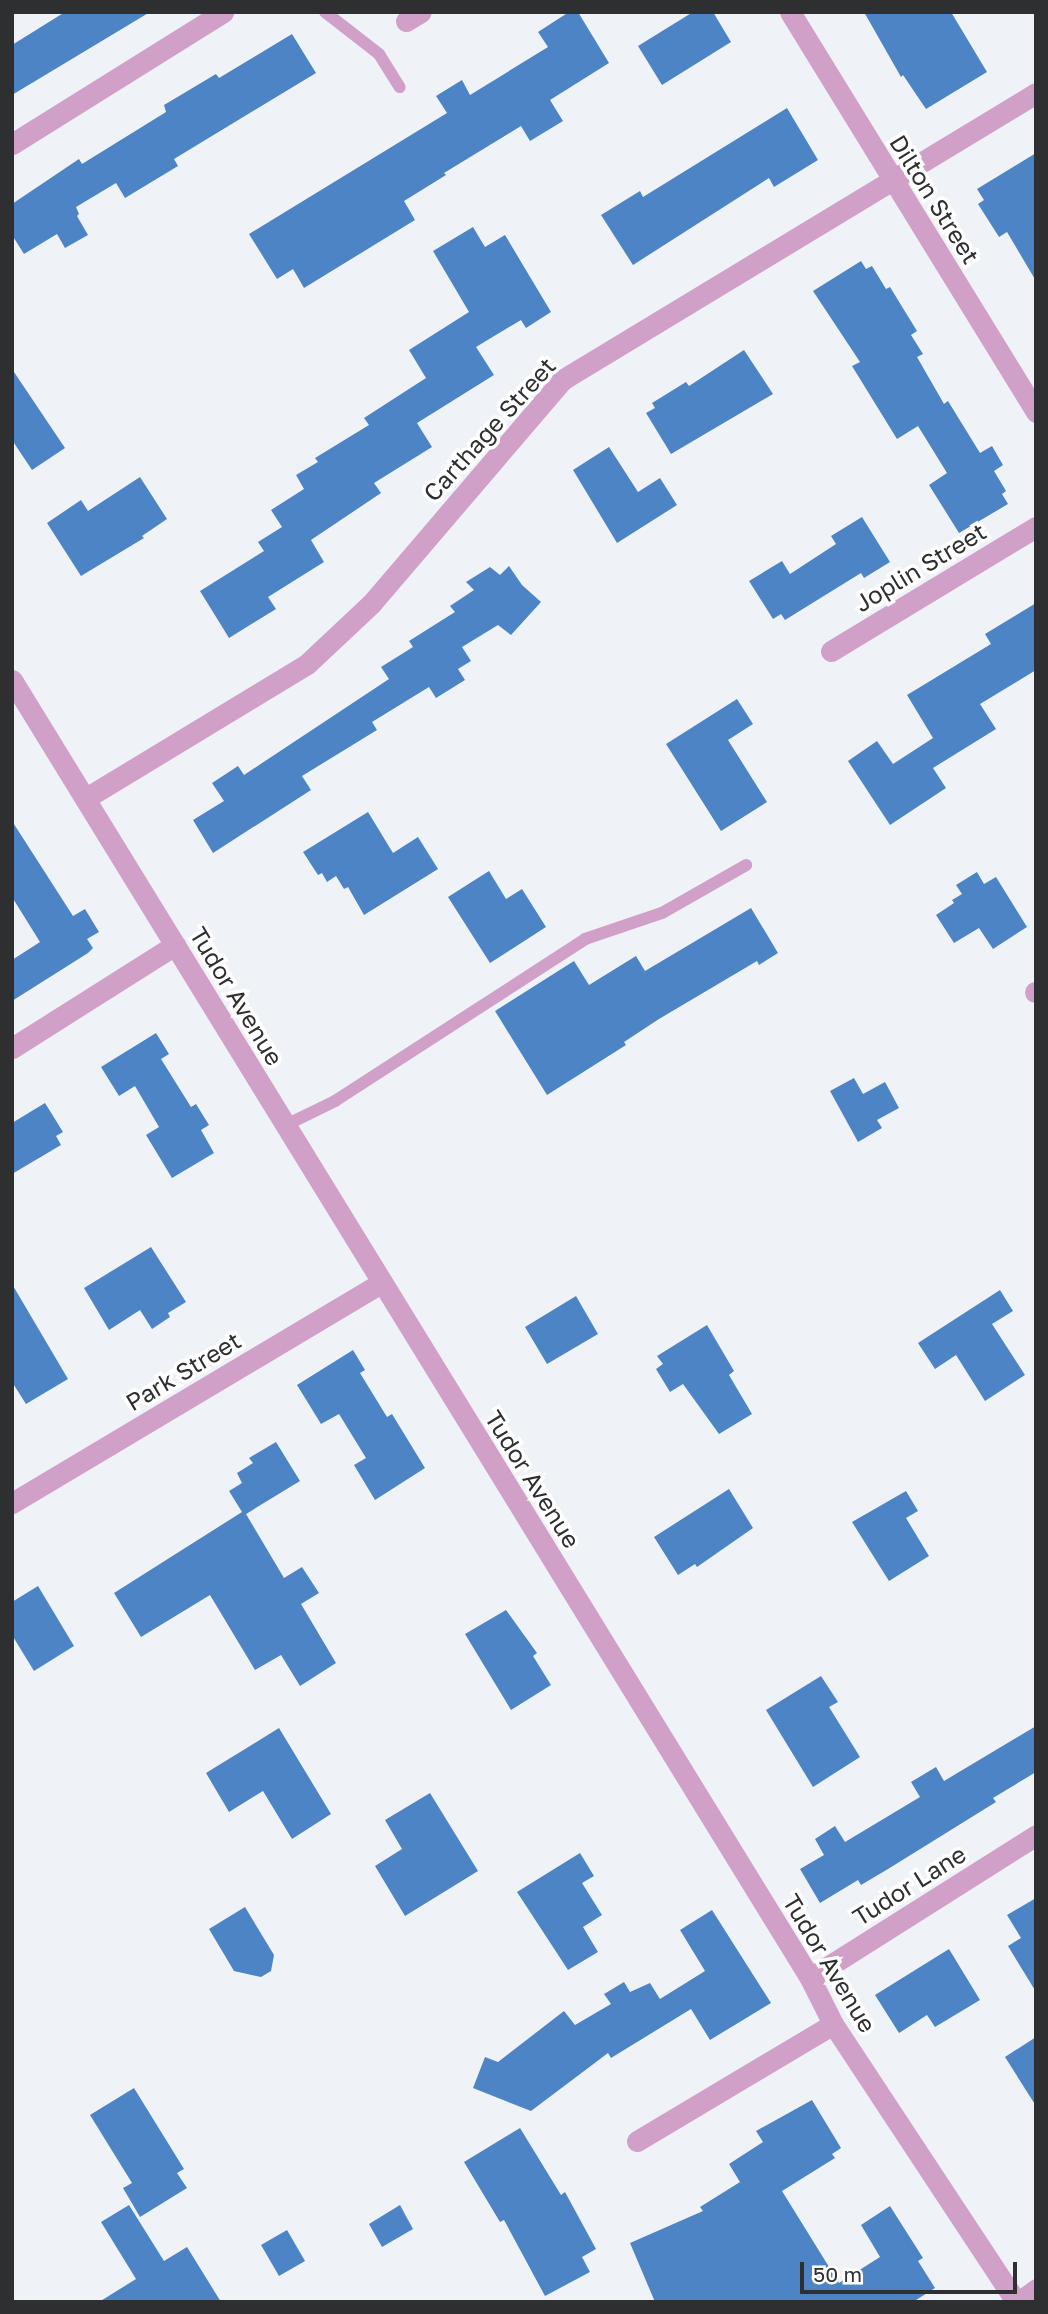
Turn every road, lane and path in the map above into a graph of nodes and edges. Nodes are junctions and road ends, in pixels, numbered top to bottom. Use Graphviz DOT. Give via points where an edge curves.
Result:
graph roads {
  1 [pos="223,12"];
  2 [pos="325,12"];
  3 [pos="790,12"];
  4 [pos="400,87"];
  5 [pos="1036,93"];
  6 [pos="12,144"];
  7 [pos="892,179"];
  8 [pos="1036,412"];
  9 [pos="1036,527"];
  10 [pos="831,651"];
  11 [pos="12,680"];
  12 [pos="86,798"];
  13 [pos="746,865"];
  14 [pos="175,944"];
  15 [pos="12,1048"];
  16 [pos="285,1125"];
  17 [pos="381,1283"];
  18 [pos="12,1503"];
  19 [pos="1036,1835"];
  20 [pos="810,1978"];
  21 [pos="833,2024"];
  22 [pos="637,2141"];
  23 [pos="1036,2289"];
  24 [pos="1017,2302"];
  1 -- 6 [label="street"];
  2 -- 4 [label="lane" via="379,54"];
  3 -- 7 [label="street, Dilton Street"];
  5 -- 7 [label="street, Carthage Street"];
  7 -- 8 [label="street, Dilton Street"];
  7 -- 12 [label="street, Carthage Street" via="562,380 371,604 307,664"];
  9 -- 10 [label="street, Joplin Street"];
  11 -- 12 [label="street, Tudor Avenue"];
  12 -- 14 [label="street, Tudor Avenue"];
  13 -- 16 [label="lane" via="662,913 584,939 335,1101"];
  14 -- 15 [label="street"];
  14 -- 16 [label="street, Tudor Avenue"];
  16 -- 17 [label="street, Tudor Avenue"];
  17 -- 18 [label="street, Park Street"];
  17 -- 20 [label="street, Tudor Avenue"];
  19 -- 20 [label="street, Tudor Lane"];
  20 -- 21 [label="street, Tudor Avenue"];
  21 -- 22 [label="street"];
  21 -- 24 [label="street, Tudor Avenue"];
  23 -- 24 [label="street"];
}
